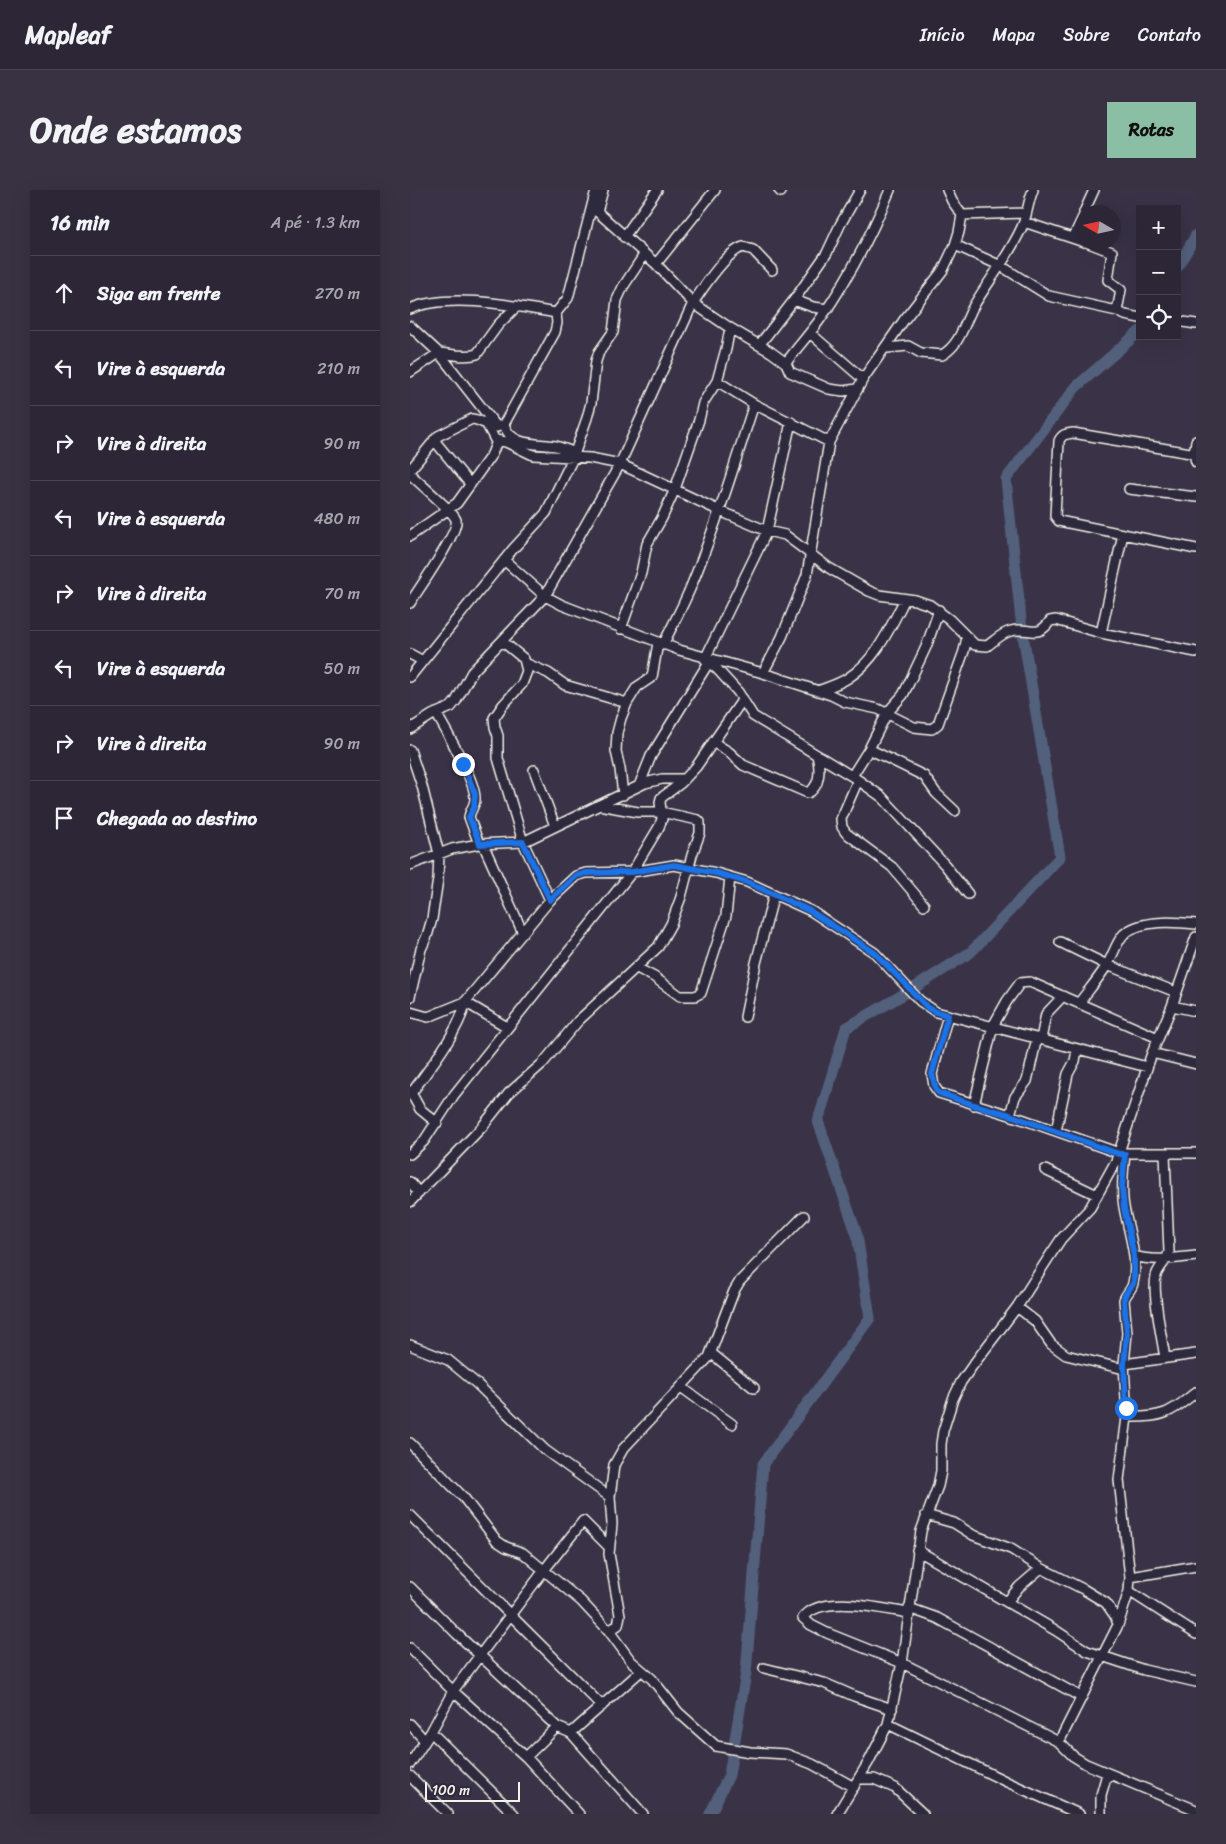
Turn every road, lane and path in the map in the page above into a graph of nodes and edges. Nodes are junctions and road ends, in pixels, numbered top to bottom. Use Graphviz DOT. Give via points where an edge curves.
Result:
graph roads {
  1 [pos="596,190"];
  2 [pos="603,190"];
  3 [pos="657,190"];
  4 [pos="715,190"];
  5 [pos="860,190"];
  6 [pos="890,190"];
  7 [pos="947,190"];
  8 [pos="1033,190"];
  9 [pos="1094,190"];
  10 [pos="1088,205"];
  11 [pos="595,209"];
  12 [pos="962,214"];
  13 [pos="1024,217"];
  14 [pos="1076,231"];
  15 [pos="624,237"];
  16 [pos="1073,238"];
  17 [pos="1076,239"];
  18 [pos="955,245"];
  19 [pos="1107,250"];
  20 [pos="644,255"];
  21 [pos="656,264"];
  22 [pos="1001,266"];
  23 [pos="772,270"];
  24 [pos="794,300"];
  25 [pos="693,303"];
  26 [pos="517,306"];
  27 [pos="814,307"];
  28 [pos="828,308"];
  29 [pos="410,309"];
  30 [pos="1117,311"];
  31 [pos="556,313"];
  32 [pos="1136,317"];
  33 [pos="821,318"];
  34 [pos="1181,321"];
  35 [pos="1196,324"];
  36 [pos="410,326"];
  37 [pos="730,328"];
  38 [pos="810,333"];
  39 [pos="760,344"];
  40 [pos="886,348"];
  41 [pos="439,352"];
  42 [pos="786,363"];
  43 [pos="410,372"];
  44 [pos="864,379"];
  45 [pos="717,380"];
  46 [pos="857,389"];
  47 [pos="754,404"];
  48 [pos="791,422"];
  49 [pos="487,425"];
  50 [pos="500,425"];
  51 [pos="434,440"];
  52 [pos="497,441"];
  53 [pos="1196,441"];
  54 [pos="830,442"];
  55 [pos="574,455"];
  56 [pos="1195,456"];
  57 [pos="620,464"];
  58 [pos="410,472"];
  59 [pos="470,484"];
  60 [pos="1129,489"];
  61 [pos="675,490"];
  62 [pos="1196,497"];
  63 [pos="449,510"];
  64 [pos="720,511"];
  65 [pos="767,531"];
  66 [pos="1123,534"];
  67 [pos="410,536"];
  68 [pos="1196,546"];
  69 [pos="811,554"];
  70 [pos="504,560"];
  71 [pos="545,596"];
  72 [pos="905,599"];
  73 [pos="410,603"];
  74 [pos="938,610"];
  75 [pos="621,629"];
  76 [pos="1101,632"];
  77 [pos="967,637"];
  78 [pos="502,640"];
  79 [pos="661,644"];
  80 [pos="976,645"];
  81 [pos="964,652"];
  82 [pos="1196,652"];
  83 [pos="410,654"];
  84 [pos="707,660"];
  85 [pos="423,661"];
  86 [pos="526,664"];
  87 [pos="763,673"];
  88 [pos="410,677"];
  89 [pos="818,691"];
  90 [pos="743,699"];
  91 [pos="627,703"];
  92 [pos="436,712"];
  93 [pos="887,713"];
  94 [pos="410,729"];
  95 [pos="713,742"];
  96 [pos="869,749"];
  97 [pos="410,750"];
  98 [pos="817,755"];
  99 [pos="534,770"];
  100 [pos="855,778"];
  101 [pos="685,779"];
  102 [pos="639,786"];
  103 [pos="623,795"];
  104 [pos="599,805"];
  105 [pos="955,811"];
  106 [pos="661,812"];
  107 [pos="555,826"];
  108 [pos="523,842"];
  109 [pos="481,844"];
  110 [pos="440,854"];
  111 [pos="410,865"];
  112 [pos="688,867"];
  113 [pos="632,872"];
  114 [pos="730,877"];
  115 [pos="774,894"];
  116 [pos="968,894"];
  117 [pos="550,900"];
  118 [pos="924,905"];
  119 [pos="1196,924"];
  120 [pos="523,933"];
  121 [pos="1196,936"];
  122 [pos="1060,942"];
  123 [pos="1107,965"];
  124 [pos="637,968"];
  125 [pos="1176,992"];
  126 [pos="1063,996"];
  127 [pos="410,997"];
  128 [pos="464,1002"];
  129 [pos="1079,1003"];
  130 [pos="1172,1006"];
  131 [pos="1196,1011"];
  132 [pos="410,1012"];
  133 [pos="948,1015"];
  134 [pos="745,1017"];
  135 [pos="993,1026"];
  136 [pos="507,1027"];
  137 [pos="1039,1038"];
  138 [pos="1158,1038"];
  139 [pos="1077,1050"];
  140 [pos="1152,1053"];
  141 [pos="1196,1064"];
  142 [pos="1147,1067"];
  143 [pos="411,1093"];
  144 [pos="974,1105"];
  145 [pos="1010,1115"];
  146 [pos="436,1123"];
  147 [pos="1056,1131"];
  148 [pos="1196,1153"];
  149 [pos="410,1154"];
  150 [pos="1122,1154"];
  151 [pos="1165,1154"];
  152 [pos="1045,1170"];
  153 [pos="410,1182"];
  154 [pos="419,1193"];
  155 [pos="1097,1195"];
  156 [pos="410,1202"];
  157 [pos="804,1216"];
  158 [pos="1134,1256"];
  159 [pos="1196,1256"];
  160 [pos="1147,1259"];
  161 [pos="1167,1259"];
  162 [pos="1156,1274"];
  163 [pos="1017,1307"];
  164 [pos="410,1345"];
  165 [pos="711,1353"];
  166 [pos="1196,1354"];
  167 [pos="1165,1358"];
  168 [pos="1124,1367"];
  169 [pos="681,1387"];
  170 [pos="754,1388"];
  171 [pos="1196,1392"];
  172 [pos="1127,1417"];
  173 [pos="732,1424"];
  174 [pos="410,1443"];
  175 [pos="610,1497"];
  176 [pos="926,1515"];
  177 [pos="410,1516"];
  178 [pos="609,1547"];
  179 [pos="917,1550"];
  180 [pos="1196,1566"];
  181 [pos="1041,1568"];
  182 [pos="545,1569"];
  183 [pos="1130,1577"];
  184 [pos="410,1588"];
  185 [pos="1129,1591"];
  186 [pos="1008,1602"];
  187 [pos="909,1610"];
  188 [pos="511,1616"];
  189 [pos="1118,1625"];
  190 [pos="609,1631"];
  191 [pos="1196,1634"];
  192 [pos="410,1648"];
  193 [pos="480,1655"];
  194 [pos="1102,1656"];
  195 [pos="902,1663"];
  196 [pos="764,1668"];
  197 [pos="641,1671"];
  198 [pos="1196,1682"];
  199 [pos="454,1691"];
  200 [pos="1081,1698"];
  201 [pos="602,1706"];
  202 [pos="892,1709"];
  203 [pos="410,1724"];
  204 [pos="888,1724"];
  205 [pos="557,1727"];
  206 [pos="431,1732"];
  207 [pos="571,1733"];
  208 [pos="425,1741"];
  209 [pos="1058,1742"];
  210 [pos="526,1757"];
  211 [pos="410,1764"];
  212 [pos="1107,1774"];
  213 [pos="410,1776"];
  214 [pos="857,1782"];
  215 [pos="1196,1810"];
  216 [pos="448,1814"];
  217 [pos="514,1814"];
  218 [pos="579,1814"];
  219 [pos="643,1814"];
  220 [pos="838,1814"];
  221 [pos="923,1814"];
  222 [pos="1079,1814"];
  223 [pos="1101,1814"];
  1 -- 11 [label="street"];
  2 -- 11 [label="street"];
  3 -- 15 [label="street"];
  4 -- 21 [label="street"];
  5 -- 24 [label="street" via="827,253"];
  6 -- 28 [label="street" via="856,262"];
  7 -- 12 [label="street"];
  8 -- 13 [label="street"];
  9 -- 10 [label="street"];
  11 -- 15 [label="street"];
  11 -- 31 [label="street" via="568,298"];
  12 -- 13 [label="street"];
  12 -- 18 [label="street"];
  13 -- 16 [label="street"];
  13 -- 22 [label="street"];
  14 -- 16 [label="street"];
  15 -- 20 [label="street"];
  16 -- 17 [label="street"];
  18 -- 22 [label="street"];
  18 -- 40 [label="street" via="943,270"];
  19 -- 30 [label="street" via="1112,252 1108,280 1121,290"];
  20 -- 21 [label="street"];
  20 -- 55 [label="street" via="623,287 615,308 615,327 599,352 591,403"];
  21 -- 25 [label="street"];
  22 -- 30 [label="street" via="1056,299"];
  22 -- 40 [label="street" via="973,308 958,340 945,353 923,353 908,346"];
  23 -- 25 [label="street" via="753,250 743,246 738,248"];
  24 -- 27 [label="street"];
  24 -- 39 [label="street"];
  25 -- 37 [label="street"];
  25 -- 57 [label="street"];
  26 -- 29 [label="street" via="447,301"];
  26 -- 31 [label="street"];
  26 -- 41 [label="street" via="477,354"];
  27 -- 28 [label="street"];
  27 -- 33 [label="street"];
  28 -- 33 [label="street"];
  30 -- 32 [label="street"];
  31 -- 50 [label="street" via="555,332"];
  33 -- 38 [label="street"];
  34 -- 35 [label="street"];
  36 -- 41 [label="street"];
  37 -- 39 [label="street"];
  37 -- 45 [label="street"];
  38 -- 42 [label="street"];
  38 -- 44 [label="street"];
  39 -- 42 [label="street"];
  40 -- 44 [label="street"];
  41 -- 43 [label="street"];
  41 -- 50 [label="street"];
  42 -- 46 [label="street" via="790,372 829,389"];
  44 -- 46 [label="street"];
  45 -- 47 [label="street"];
  45 -- 61 [label="street" via="703,403"];
  46 -- 54 [label="street"];
  47 -- 48 [label="street"];
  47 -- 64 [label="street"];
  48 -- 54 [label="street"];
  48 -- 65 [label="street"];
  49 -- 50 [label="street"];
  49 -- 51 [label="street" via="472,419"];
  49 -- 52 [label="street"];
  50 -- 55 [label="street" via="522,442 557,447"];
  51 -- 58 [label="street"];
  51 -- 59 [label="street"];
  52 -- 55 [label="street" via="506,442 528,454"];
  52 -- 59 [label="street" via="492,454"];
  53 -- 56 [label="street"];
  54 -- 69 [label="street"];
  55 -- 57 [label="street"];
  55 -- 70 [label="street" via="546,513"];
  56 -- 66 [label="street" via="1073,433 1061,437 1057,519"];
  57 -- 61 [label="street"];
  57 -- 71 [label="street"];
  58 -- 63 [label="street"];
  59 -- 63 [label="street"];
  60 -- 62 [label="street"];
  61 -- 64 [label="street"];
  61 -- 75 [label="street" via="647,544 641,573"];
  63 -- 67 [label="street"];
  63 -- 73 [label="street" via="456,518 456,527"];
  64 -- 65 [label="street"];
  64 -- 79 [label="street" via="690,591"];
  65 -- 69 [label="street" via="785,535"];
  65 -- 84 [label="street"];
  66 -- 68 [label="street"];
  66 -- 76 [label="street"];
  69 -- 72 [label="street" via="838,574 879,596"];
  69 -- 87 [label="street" via="800,595"];
  70 -- 71 [label="street"];
  70 -- 85 [label="street"];
  71 -- 75 [label="street"];
  71 -- 78 [label="street"];
  72 -- 74 [label="street" via="925,603"];
  72 -- 89 [label="street" via="877,650 864,665 846,680"];
  74 -- 77 [label="street"];
  74 -- 93 [label="street" via="919,663 903,695"];
  75 -- 79 [label="street"];
  76 -- 80 [label="street" via="1052,620 1040,632 1011,631 987,646"];
  76 -- 82 [label="street"];
  77 -- 80 [label="street"];
  77 -- 81 [label="street"];
  78 -- 86 [label="street" via="519,653"];
  78 -- 92 [label="street" via="472,672 451,707"];
  79 -- 84 [label="street"];
  79 -- 91 [label="street" via="652,677 638,687"];
  80 -- 81 [label="street"];
  81 -- 93 [label="street" via="935,727 927,730 914,727"];
  83 -- 85 [label="street"];
  84 -- 87 [label="street"];
  84 -- 90 [label="street"];
  84 -- 102 [label="street" via="651,756"];
  85 -- 88 [label="street"];
  86 -- 91 [label="street" via="548,673 565,685"];
  86 -- 108 [label="street" via="526,679 497,713 494,723 498,758"];
  87 -- 89 [label="street"];
  89 -- 93 [label="street"];
  90 -- 95 [label="street"];
  90 -- 98 [label="street" via="753,716"];
  91 -- 103 [label="street" via="616,744"];
  92 -- 94 [label="street"];
  92 -- 109 [label="street" via="475,794 469,817"];
  93 -- 96 [label="street"];
  95 -- 98 [label="street" via="743,765 808,793 818,780 820,765"];
  95 -- 101 [label="street"];
  96 -- 100 [label="street"];
  96 -- 105 [label="street" via="924,776"];
  97 -- 110 [label="street"];
  98 -- 100 [label="street"];
  99 -- 107 [label="street"];
  100 -- 116 [label="street" via="882,798 911,827"];
  100 -- 118 [label="street" via="842,827 892,867"];
  101 -- 102 [label="street" via="662,779"];
  101 -- 106 [label="street" via="662,798"];
  102 -- 103 [label="street"];
  103 -- 104 [label="street"];
  104 -- 106 [label="street" via="638,812"];
  104 -- 107 [label="street"];
  106 -- 112 [label="street" via="700,822 700,833"];
  106 -- 113 [label="street" via="659,828"];
  107 -- 108 [label="street"];
  108 -- 109 [label="street"];
  108 -- 117 [label="street"];
  109 -- 110 [label="street"];
  109 -- 120 [label="street"];
  110 -- 111 [label="street"];
  110 -- 127 [label="street" via="432,919"];
  112 -- 113 [label="street" via="662,866"];
  112 -- 114 [label="street"];
  112 -- 124 [label="street" via="681,897 665,936"];
  113 -- 117 [label="street" via="595,872 576,876"];
  113 -- 136 [label="street"];
  114 -- 115 [label="street"];
  114 -- 124 [label="street" via="726,916 701,993 680,996 654,976"];
  115 -- 133 [label="street" via="810,911 875,953 928,1008"];
  115 -- 134 [label="street"];
  117 -- 120 [label="street"];
  119 -- 123 [label="street" via="1169,922 1133,929 1123,936"];
  120 -- 128 [label="street"];
  121 -- 125 [label="street"];
  122 -- 123 [label="street"];
  123 -- 125 [label="street"];
  123 -- 129 [label="street"];
  124 -- 154 [label="street" via="578,1020 543,1064 509,1093 482,1127"];
  125 -- 130 [label="street"];
  126 -- 129 [label="street"];
  126 -- 135 [label="street" via="1030,982 1020,983"];
  126 -- 137 [label="street" via="1046,1014"];
  128 -- 132 [label="street" via="428,1017"];
  128 -- 136 [label="street"];
  128 -- 143 [label="street" via="458,1023"];
  129 -- 138 [label="street"];
  130 -- 131 [label="street"];
  130 -- 138 [label="street"];
  133 -- 135 [label="street"];
  133 -- 144 [label="street" via="932,1074 934,1086 939,1093"];
  135 -- 137 [label="street"];
  135 -- 144 [label="street"];
  136 -- 146 [label="street"];
  137 -- 139 [label="street"];
  137 -- 145 [label="street" via="1027,1081 1015,1097"];
  138 -- 140 [label="street"];
  139 -- 142 [label="street"];
  139 -- 147 [label="street" via="1068,1074"];
  140 -- 141 [label="street"];
  140 -- 142 [label="street"];
  142 -- 150 [label="street"];
  143 -- 146 [label="street" via="420,1109"];
  144 -- 145 [label="street"];
  145 -- 147 [label="street"];
  146 -- 149 [label="street"];
  147 -- 150 [label="street"];
  148 -- 151 [label="street"];
  150 -- 151 [label="street"];
  150 -- 155 [label="street"];
  150 -- 158 [label="street" via="1124,1208"];
  151 -- 161 [label="street"];
  152 -- 155 [label="street"];
  153 -- 154 [label="street"];
  154 -- 156 [label="street"];
  155 -- 163 [label="street" via="1049,1257"];
  157 -- 165 [label="street" via="740,1281"];
  158 -- 160 [label="street"];
  158 -- 168 [label="street" via="1133,1284 1124,1300 1127,1333"];
  159 -- 161 [label="street"];
  160 -- 161 [label="street"];
  160 -- 162 [label="street"];
  161 -- 162 [label="street"];
  162 -- 167 [label="street"];
  163 -- 168 [label="street" via="1035,1321 1051,1344 1066,1355"];
  163 -- 176 [label="street" via="961,1382 943,1432 938,1486"];
  164 -- 175 [label="street" via="448,1360 545,1450"];
  165 -- 169 [label="street"];
  165 -- 170 [label="street"];
  166 -- 167 [label="street"];
  167 -- 168 [label="street"];
  168 -- 172 [label="street"];
  169 -- 173 [label="street"];
  169 -- 175 [label="street" via="620,1453 614,1465"];
  171 -- 172 [label="street" via="1178,1408 1164,1414"];
  172 -- 183 [label="street" via="1119,1480"];
  174 -- 182 [label="street" via="464,1498 497,1541 523,1553"];
  175 -- 178 [label="street" via="612,1524"];
  176 -- 179 [label="street"];
  176 -- 181 [label="street" via="954,1522 973,1535 1011,1549"];
  177 -- 188 [label="street"];
  178 -- 182 [label="street" via="583,1521"];
  178 -- 190 [label="street" via="620,1615 618,1624"];
  179 -- 186 [label="street"];
  179 -- 187 [label="street"];
  180 -- 183 [label="street"];
  181 -- 186 [label="street" via="1019,1587"];
  181 -- 189 [label="street" via="1106,1603"];
  182 -- 188 [label="street"];
  182 -- 190 [label="street"];
  183 -- 185 [label="street"];
  184 -- 193 [label="street"];
  185 -- 189 [label="street"];
  185 -- 191 [label="street"];
  186 -- 194 [label="street" via="1087,1651"];
  187 -- 195 [label="street"];
  187 -- 195 [label="street" via="836,1604 820,1607 803,1618 827,1633"];
  187 -- 200 [label="street" via="937,1618"];
  188 -- 193 [label="street"];
  188 -- 201 [label="street"];
  189 -- 194 [label="street"];
  190 -- 197 [label="street"];
  192 -- 199 [label="street"];
  193 -- 199 [label="street"];
  193 -- 205 [label="street"];
  194 -- 198 [label="street"];
  194 -- 200 [label="street"];
  195 -- 202 [label="street"];
  195 -- 209 [label="street"];
  196 -- 202 [label="street" via="824,1683"];
  197 -- 201 [label="street"];
  197 -- 214 [label="street" via="652,1679 685,1720 716,1746 786,1754"];
  199 -- 206 [label="street"];
  199 -- 210 [label="street"];
  200 -- 209 [label="street"];
  201 -- 207 [label="street"];
  202 -- 204 [label="street"];
  203 -- 208 [label="street"];
  204 -- 214 [label="street"];
  204 -- 222 [label="street"];
  205 -- 207 [label="street"];
  205 -- 210 [label="street"];
  206 -- 208 [label="street"];
  206 -- 217 [label="street"];
  207 -- 219 [label="street"];
  208 -- 211 [label="street"];
  209 -- 212 [label="street" via="1073,1756"];
  210 -- 218 [label="street"];
  212 -- 215 [label="street"];
  212 -- 223 [label="street" via="1100,1795"];
  213 -- 216 [label="street"];
  214 -- 220 [label="street"];
  214 -- 221 [label="street" via="874,1779 889,1784"];
}
